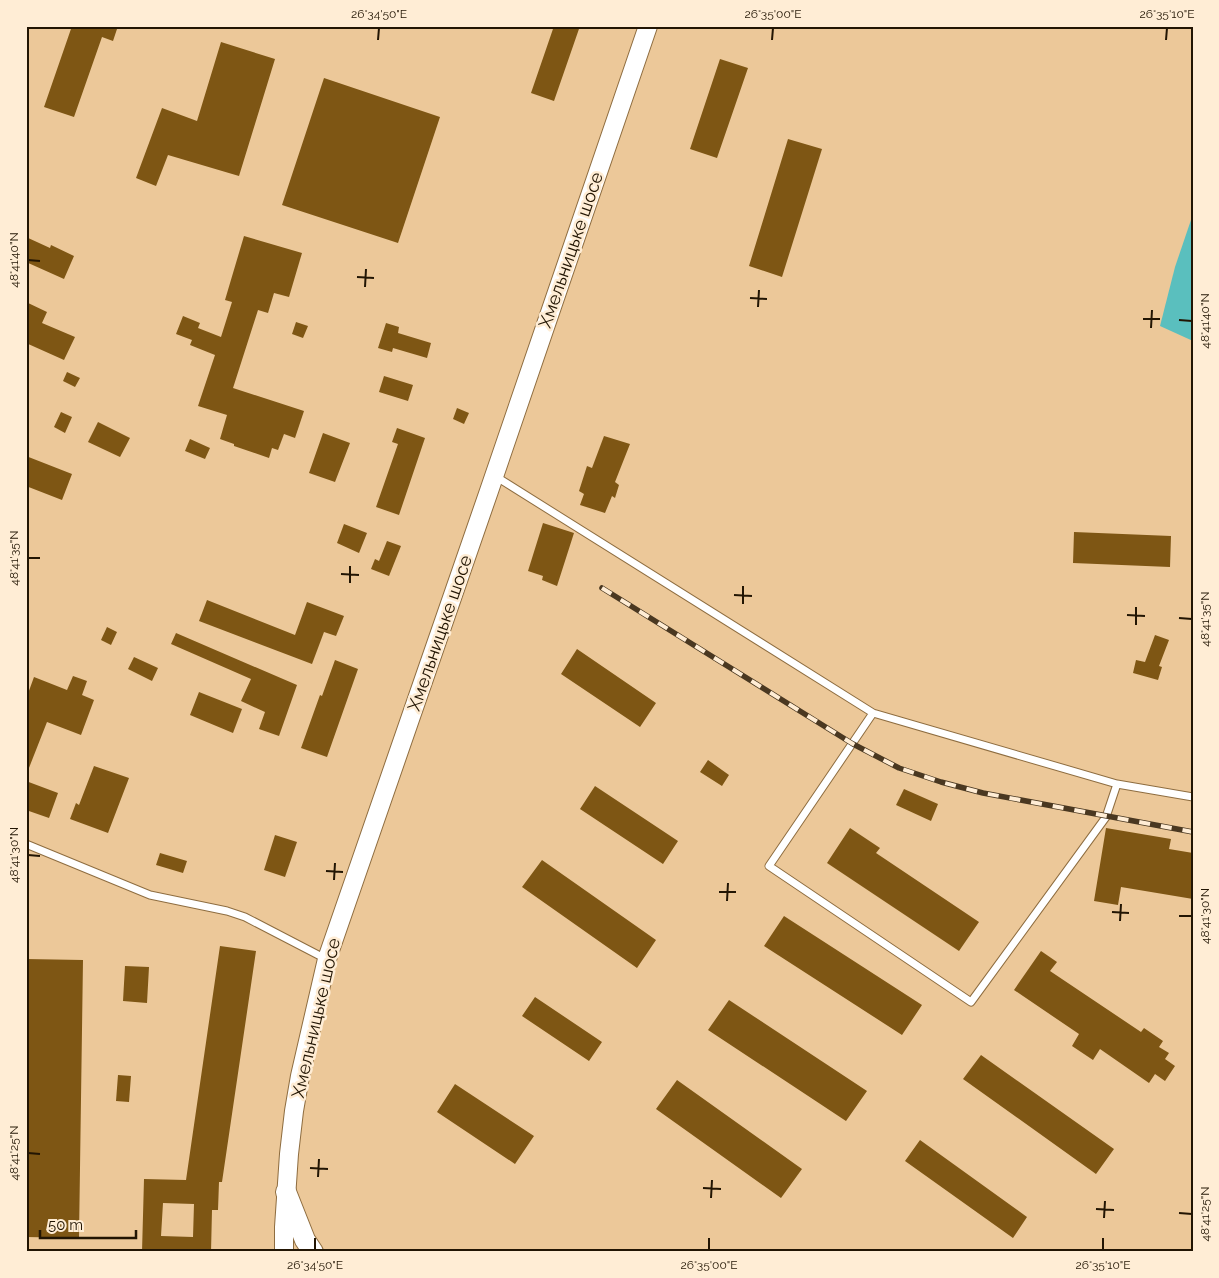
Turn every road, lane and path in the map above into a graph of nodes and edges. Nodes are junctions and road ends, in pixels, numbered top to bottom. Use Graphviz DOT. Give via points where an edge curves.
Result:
graph roads {
  1 [pos="648,26"];
  2 [pos="494,476"];
  3 [pos="873,713"];
  4 [pos="1117,784"];
  5 [pos="1193,798"];
  6 [pos="26,844"];
  7 [pos="327,959"];
  8 [pos="286,1192"];
  9 [pos="284,1252"];
  10 [pos="313,1252"];
  1 -- 2 [label="street, Хмельницьке шосе"];
  2 -- 3 [label="lane"];
  2 -- 7 [label="street, Хмельницьке шосе"];
  3 -- 4 [label="lane"];
  3 -- 4 [label="lane" via="769,866 971,1002 1106,817"];
  4 -- 5 [label="lane"];
  6 -- 7 [label="lane" via="150,895 227,910"];
  7 -- 8 [label="street, Хмельницьке шосе" via="300,1076"];
  8 -- 9 [label="street, Хмельницьке шосе"];
  8 -- 10 [label="main road"];
}
